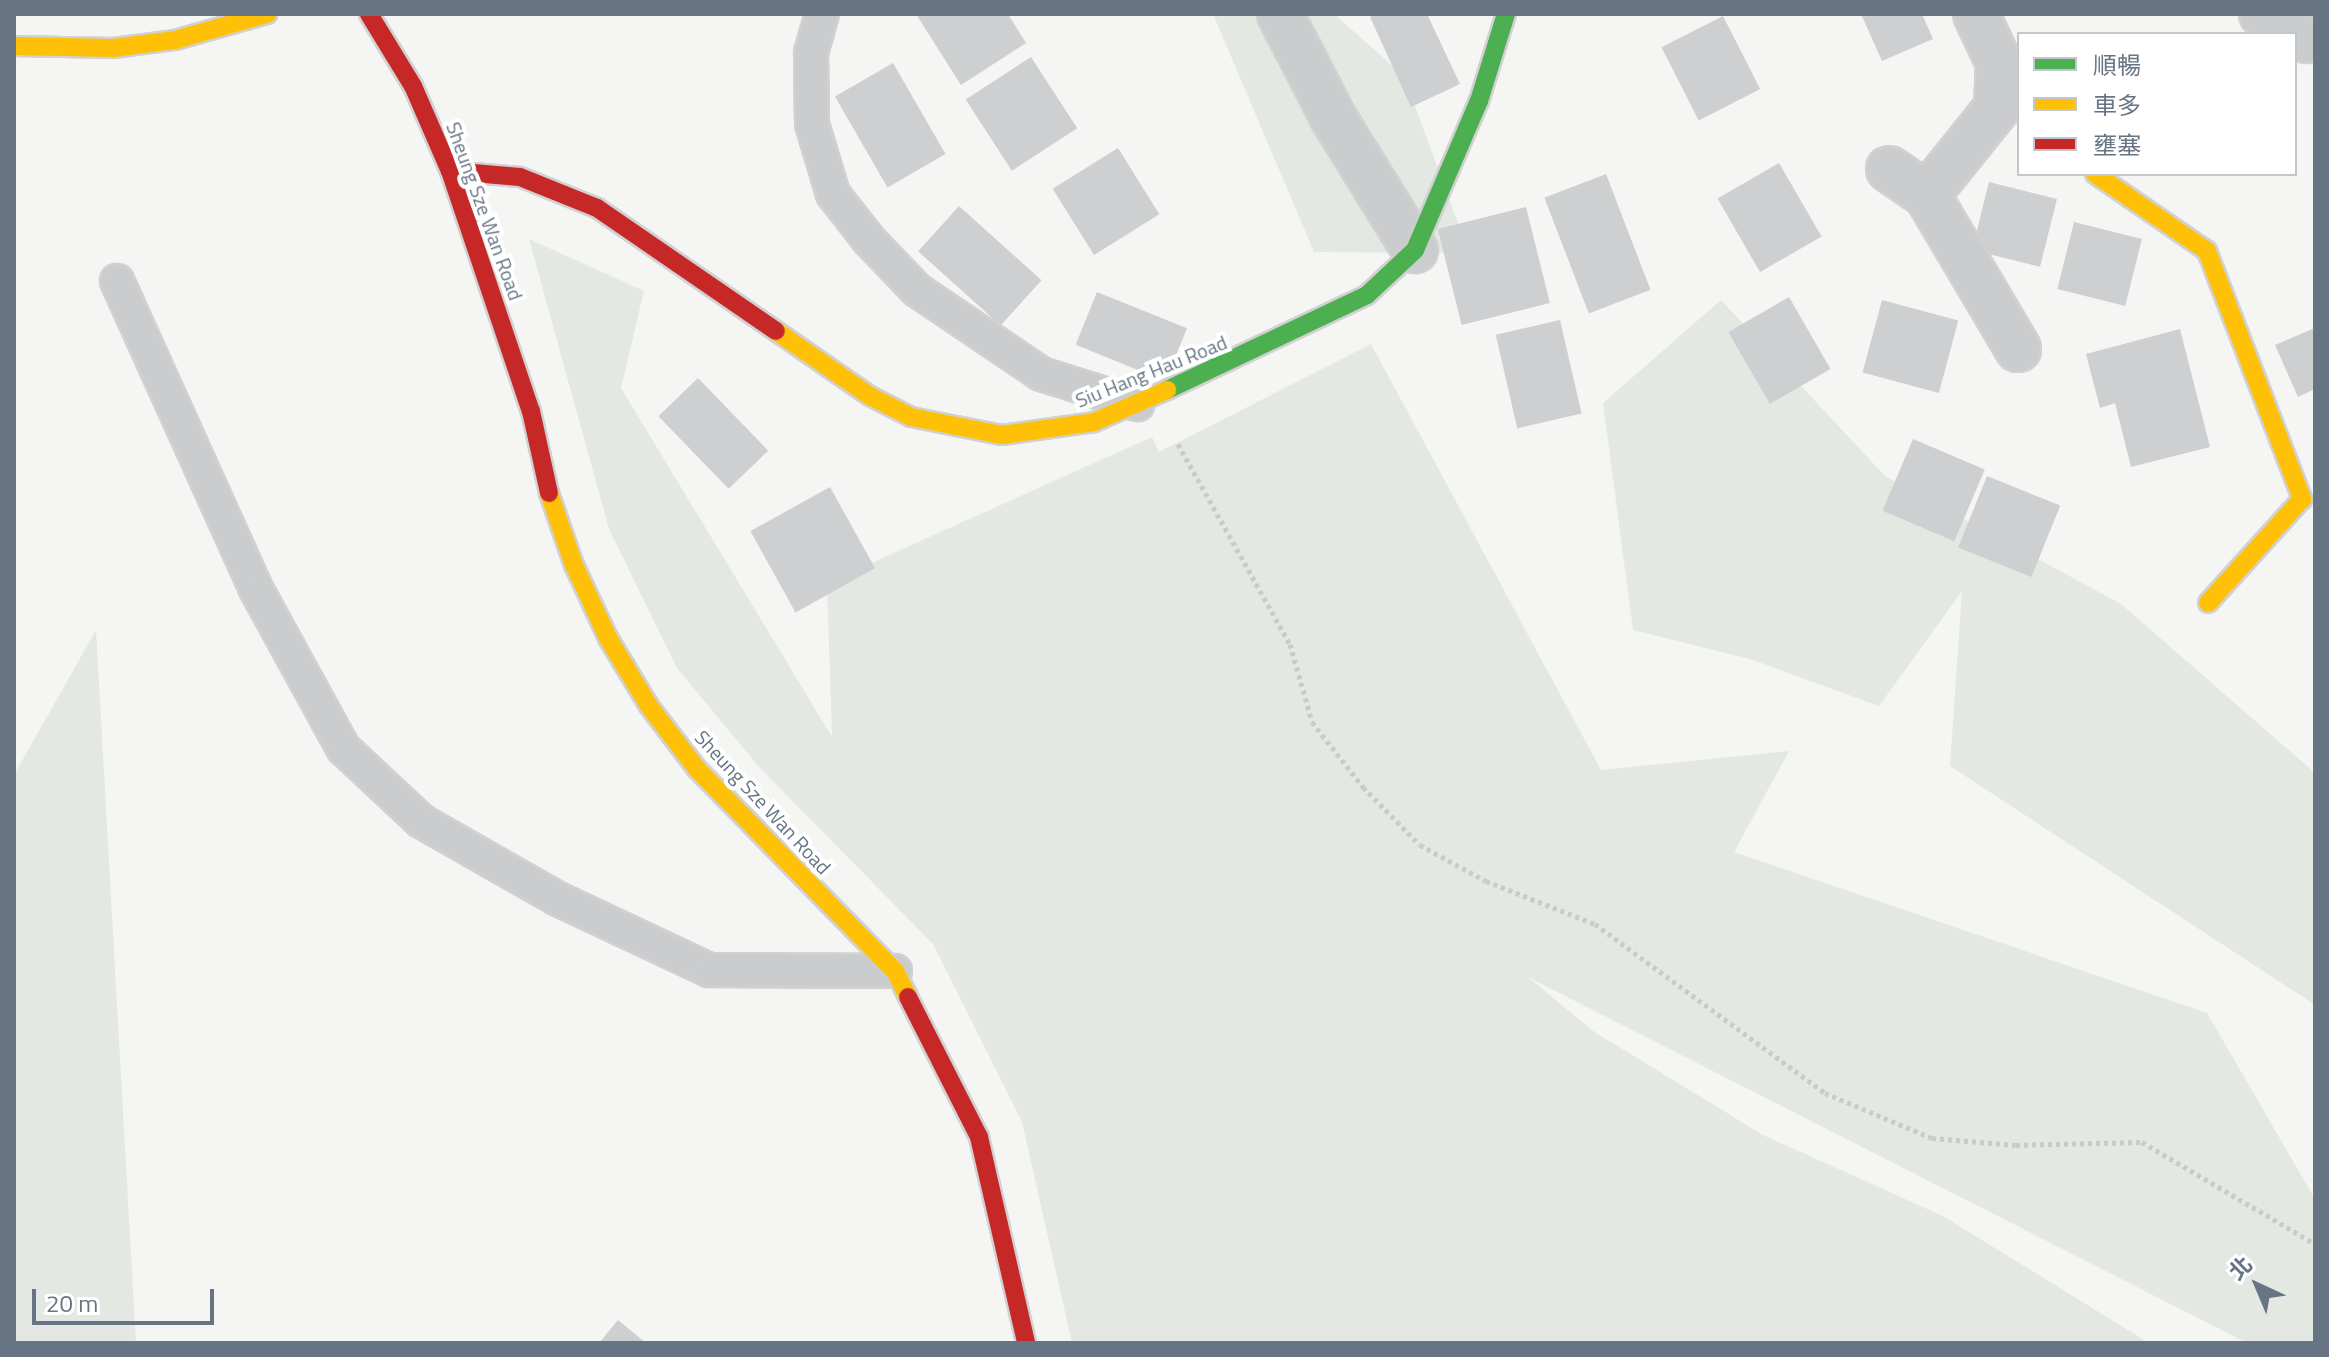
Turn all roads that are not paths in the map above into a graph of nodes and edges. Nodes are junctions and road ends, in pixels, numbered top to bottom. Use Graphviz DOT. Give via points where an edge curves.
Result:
graph roads {
  1 [pos="267,14"];
  2 [pos="369,14"];
  3 [pos="822,14"];
  4 [pos="1280,14"];
  5 [pos="1506,14"];
  6 [pos="1976,14"];
  7 [pos="2262,14"];
  8 [pos="2292,32"];
  9 [pos="2297,35"];
  10 [pos="2306,40"];
  11 [pos="14,46"];
  12 [pos="2008,115"];
  13 [pos="1889,169"];
  14 [pos="450,171"];
  15 [pos="2098,176"];
  16 [pos="1927,195"];
  17 [pos="1415,250"];
  18 [pos="117,281"];
  19 [pos="2018,349"];
  20 [pos="1144,401"];
  21 [pos="2208,603"];
  22 [pos="895,971"];
  23 [pos="1026,1343"];
  1 -- 11 [label="street" via="144,44"];
  2 -- 14 [label="street, Sheung Sze Wan Road" via="406,74"];
  3 -- 20 [label="lane" via="811,53 812,124 833,194 869,240 917,290 1041,374"];
  4 -- 17 [label="street" via="1334,119"];
  5 -- 17 [label="street, Siu Hang Hau Road" via="1479,101"];
  6 -- 12 [label="street" via="1999,63"];
  7 -- 8 [label="street"];
  9 -- 10 [label="street"];
  12 -- 16 [label="street"];
  13 -- 16 [label="street"];
  14 -- 20 [label="street, Siu Hang Hau Road" via="520,177 597,208 870,396 911,417 1002,435 1094,422"];
  14 -- 22 [label="street, Sheung Sze Wan Road" via="531,411 548,489 574,565 608,638 649,706 697,769"];
  15 -- 21 [label="street" via="2207,251 2302,499"];
  16 -- 19 [label="street"];
  17 -- 20 [label="street, Siu Hang Hau Road" via="1354,301"];
  18 -- 22 [label="lane" via="256,589 343,748 421,821 556,898 709,970"];
  22 -- 23 [label="street, Sheung Sze Wan Road" via="979,1137"];
}
